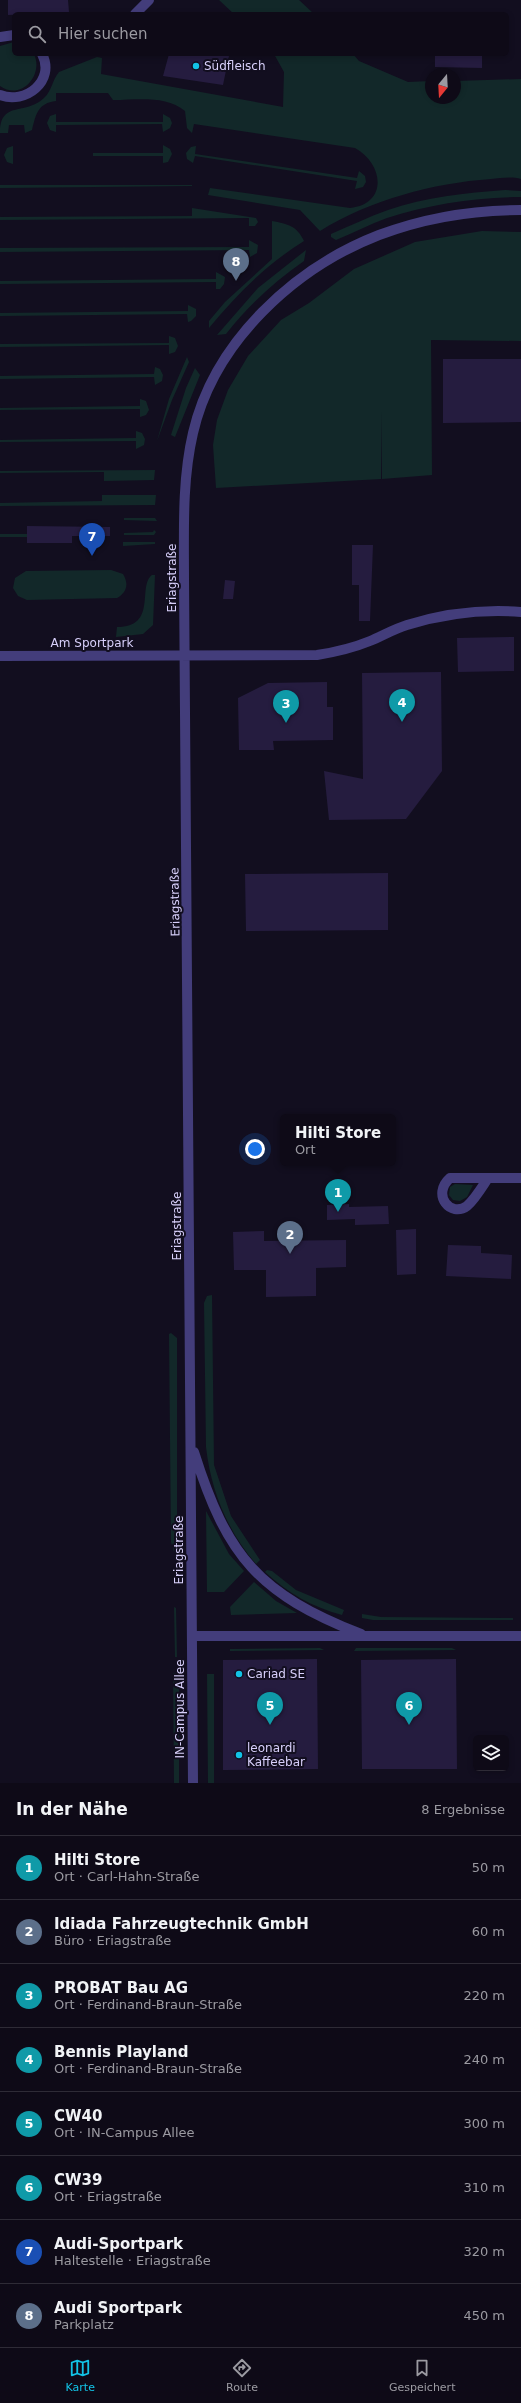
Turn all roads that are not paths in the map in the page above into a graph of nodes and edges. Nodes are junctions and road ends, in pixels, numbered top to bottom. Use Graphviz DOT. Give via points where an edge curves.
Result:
graph roads {
  1 [pos="149,0"];
  2 [pos="137,12"];
  3 [pos="12,35"];
  4 [pos="0,38"];
  5 [pos="46,56"];
  6 [pos="0,95"];
  7 [pos="521,210"];
  8 [pos="521,612"];
  9 [pos="0,656"];
  10 [pos="185,656"];
  11 [pos="488,1178"];
  12 [pos="521,1178"];
  13 [pos="191,1443"];
  14 [pos="192,1636"];
  15 [pos="521,1636"];
  16 [pos="368,1637"];
  17 [pos="194,1783"];
  1 -- 2 [label="street"];
  3 -- 4 [label="street"];
  5 -- 6 [label="street" via="43,78 37,88 28,95 18,98"];
  7 -- 10 [label="street, Eriagstraße" via="468,213 438,218 378,235 327,261 269,305 251,324 215,375 193,433 186,488"];
  8 -- 10 [label="street, Am Sportpark" via="441,616 405,626 340,652 317,655"];
  9 -- 10 [label="street, Am Sportpark"];
  10 -- 13 [label="street, Eriagstraße"];
  11 -- 11 [label="street" via="450,1178 444,1183 442,1198 449,1206 461,1209 468,1205"];
  11 -- 12 [label="street"];
  13 -- 14 [label="street, Eriagstraße"];
  13 -- 16 [label="street" via="218,1520 236,1550 255,1572 301,1607"];
  14 -- 16 [label="street"];
  14 -- 17 [label="street, IN-Campus Allee"];
  15 -- 16 [label="street"];
}
